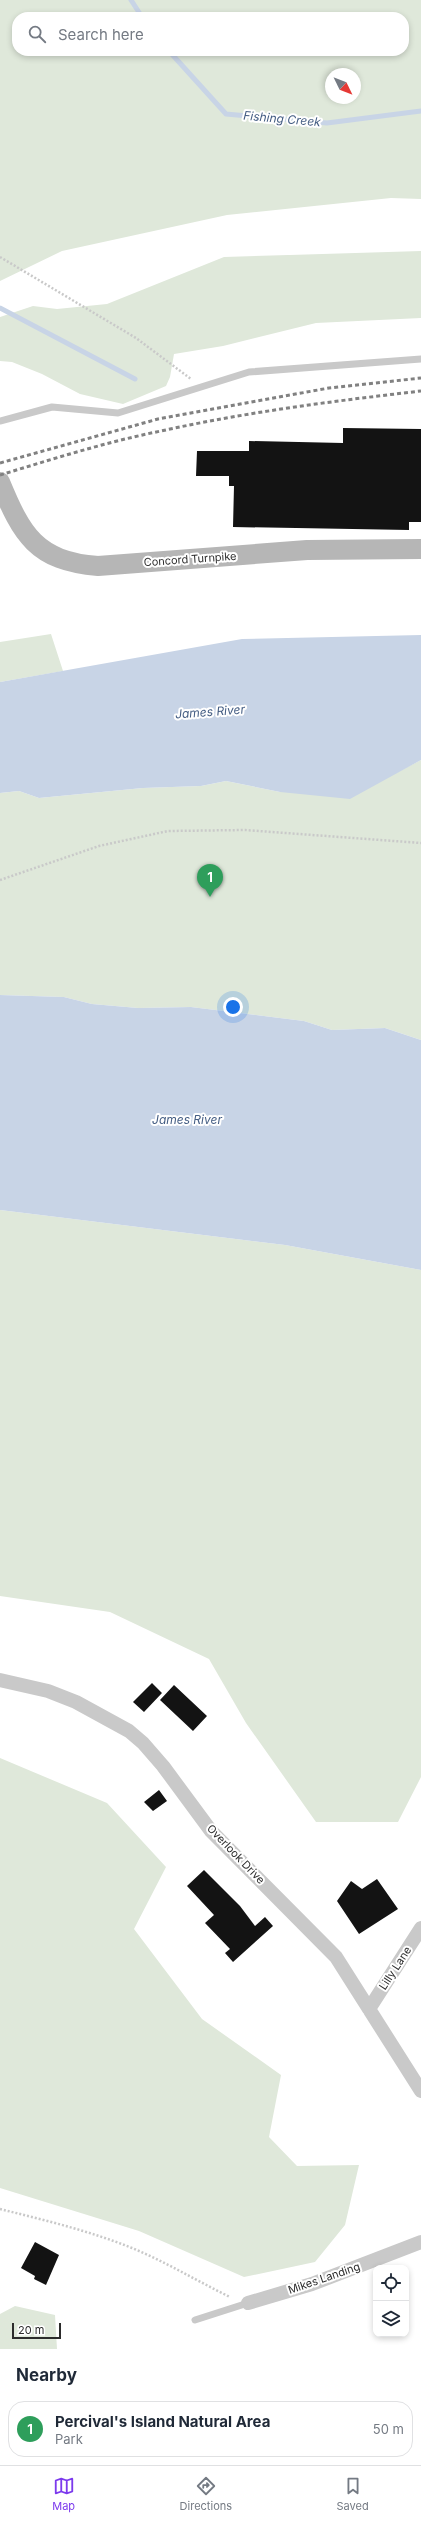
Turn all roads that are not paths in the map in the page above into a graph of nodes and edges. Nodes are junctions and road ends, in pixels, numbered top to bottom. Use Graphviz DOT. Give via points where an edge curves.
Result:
graph roads {
  1 [pos="421,359"];
  2 [pos="0,421"];
  3 [pos="0,482"];
  4 [pos="421,549"];
  5 [pos="0,1680"];
  6 [pos="421,1928"];
  7 [pos="370,2010"];
  8 [pos="421,2091"];
  9 [pos="421,2242"];
  10 [pos="248,2303"];
  11 [pos="195,2320"];
  1 -- 2 [label="lane" via="249,372 118,414 52,406"];
  3 -- 4 [label="street, Concord Turnpike" via="24,531 51,555 72,564 98,566 307,550"];
  5 -- 7 [label="street, Overlook Drive" via="48,1691 76,1702 129,1731 164,1766 212,1831 326,1945"];
  6 -- 7 [label="street, Lilly Lane"];
  7 -- 8 [label="street, Overlook Drive"];
  9 -- 10 [label="street, Mikes Landing" via="312,2284"];
  10 -- 11 [label="lane"];
}
